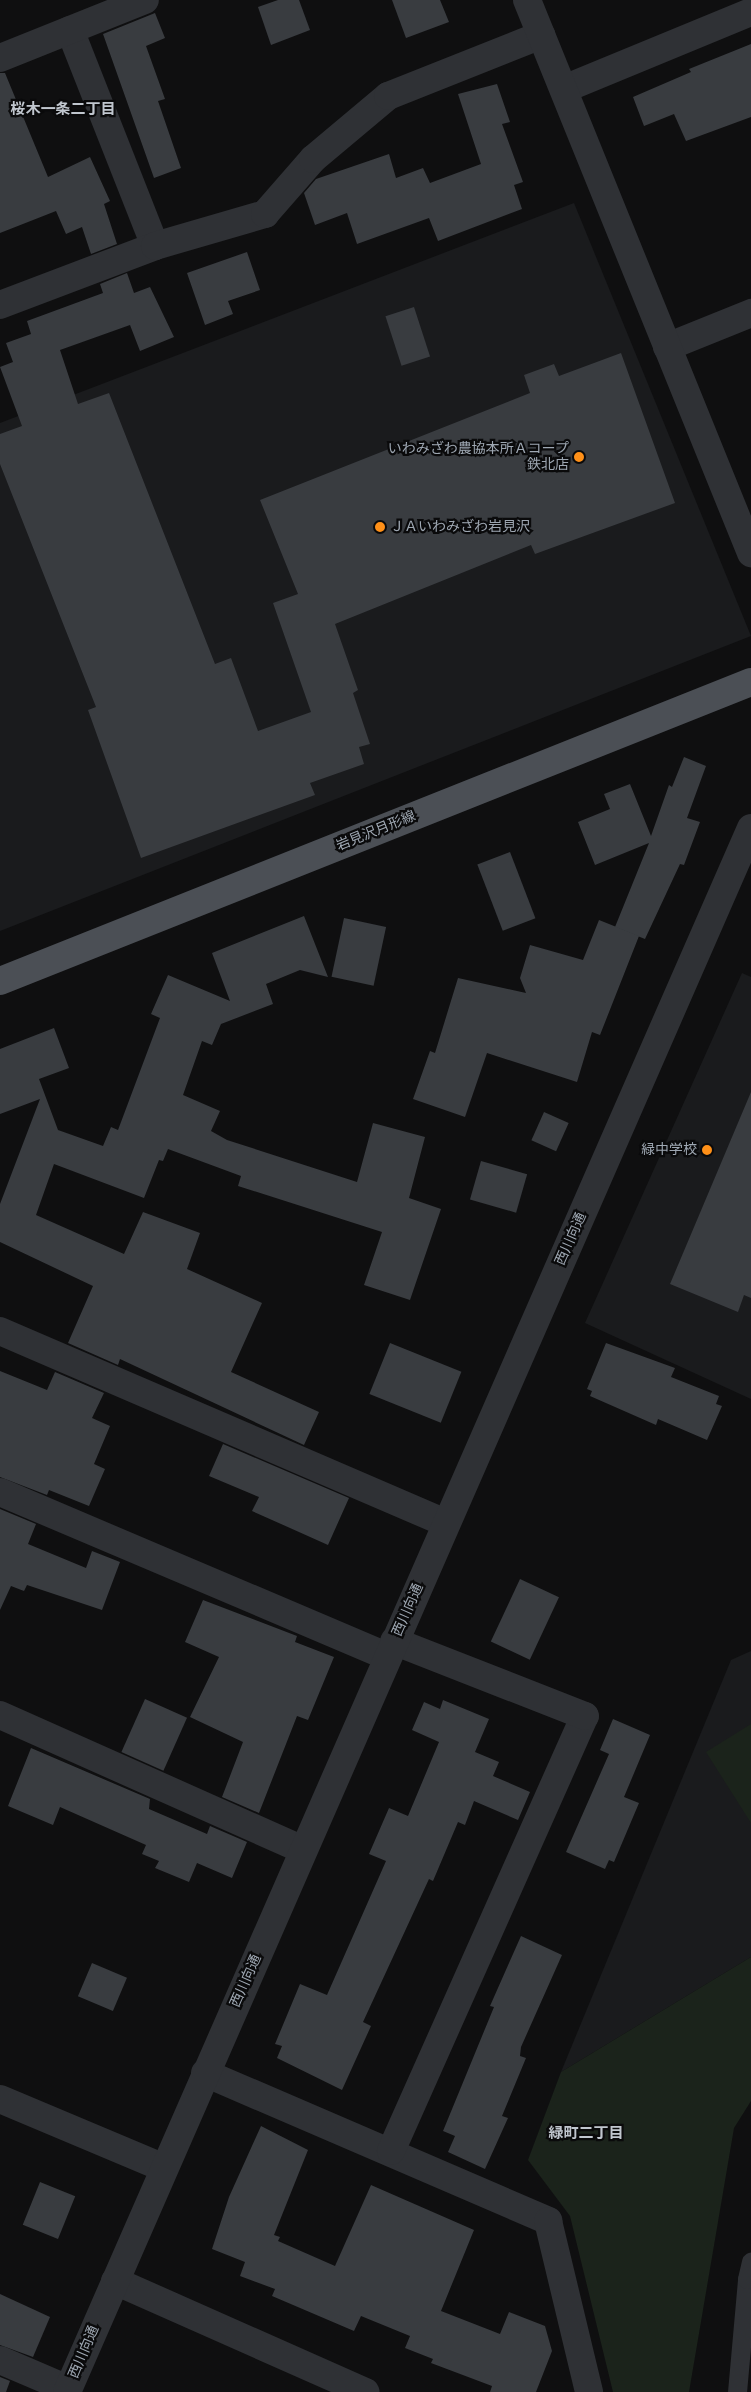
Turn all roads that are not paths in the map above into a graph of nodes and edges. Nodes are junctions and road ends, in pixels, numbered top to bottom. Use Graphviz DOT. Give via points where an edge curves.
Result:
graph roads {
  1 [pos="145,0"];
  2 [pos="528,0"];
  3 [pos="751,12"];
  4 [pos="70,30"];
  5 [pos="541,35"];
  6 [pos="0,58"];
  7 [pos="564,89"];
  8 [pos="155,246"];
  9 [pos="0,304"];
  10 [pos="751,313"];
  11 [pos="668,346"];
  12 [pos="751,553"];
  13 [pos="751,682"];
  14 [pos="751,828"];
  15 [pos="0,981"];
  16 [pos="0,1332"];
  17 [pos="0,1492"];
  18 [pos="446,1522"];
  19 [pos="390,1649"];
  20 [pos="0,1716"];
  21 [pos="303,1850"];
  22 [pos="205,2073"];
  23 [pos="0,2099"];
  24 [pos="391,2151"];
  25 [pos="164,2168"];
  26 [pos="751,2262"];
  27 [pos="115,2281"];
  28 [pos="0,2360"];
  29 [pos="67,2390"];
  30 [pos="366,2392"];
  31 [pos="589,2392"];
  32 [pos="737,2392"];
  1 -- 4 [label="street"];
  2 -- 5 [label="street"];
  3 -- 7 [label="street"];
  4 -- 6 [label="street"];
  4 -- 8 [label="street"];
  5 -- 7 [label="street"];
  5 -- 8 [label="street" via="388,96 313,159 266,214"];
  7 -- 11 [label="street"];
  8 -- 9 [label="street"];
  10 -- 11 [label="street"];
  11 -- 12 [label="street"];
  13 -- 15 [label="main road, 岩見沢月形線"];
  14 -- 18 [label="street, 西川向通"];
  16 -- 18 [label="street"];
  17 -- 19 [label="street"];
  18 -- 19 [label="street, 西川向通"];
  19 -- 21 [label="street, 西川向通"];
  19 -- 24 [label="street" via="585,1716"];
  20 -- 21 [label="street"];
  21 -- 22 [label="street, 西川向通"];
  22 -- 24 [label="street"];
  22 -- 25 [label="street, 西川向通"];
  23 -- 25 [label="street"];
  24 -- 31 [label="street" via="548,2220"];
  25 -- 27 [label="street, 西川向通"];
  26 -- 32 [label="lane" via="746,2279"];
  27 -- 29 [label="street, 西川向通"];
  27 -- 30 [label="street"];
  28 -- 29 [label="street"];
}
